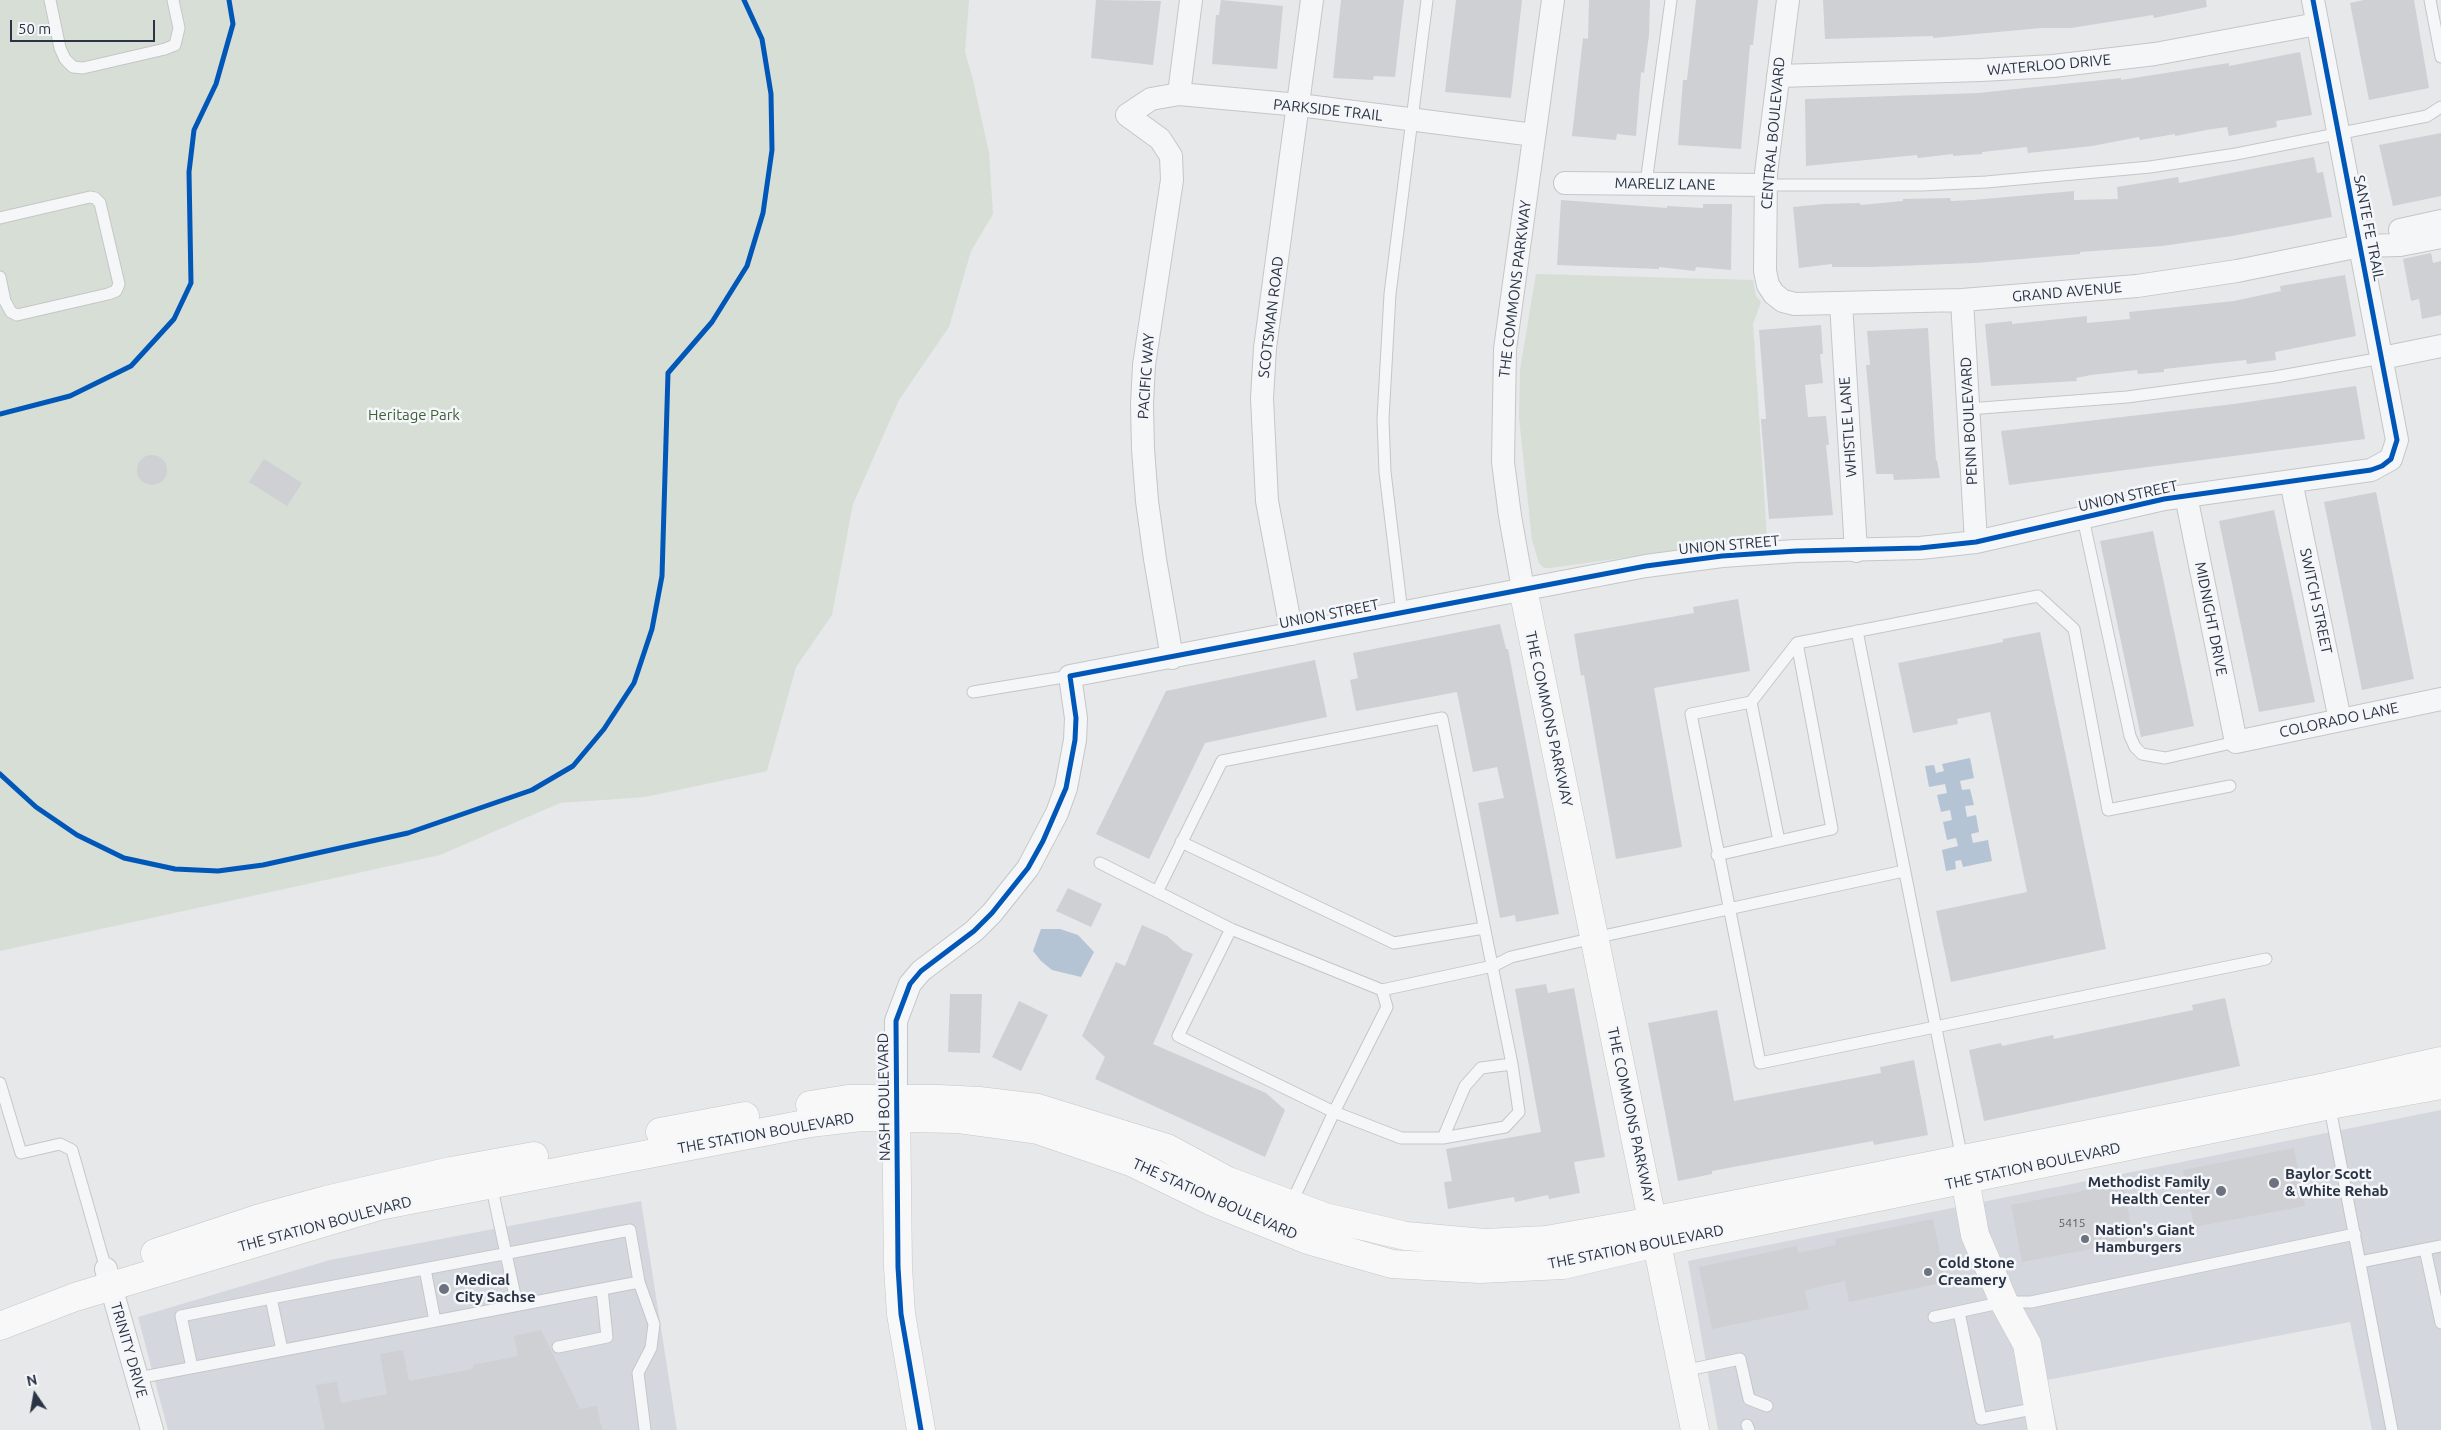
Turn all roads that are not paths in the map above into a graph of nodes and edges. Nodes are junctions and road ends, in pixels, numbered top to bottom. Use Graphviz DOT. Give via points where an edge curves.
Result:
graph roads {
  1 [pos="50,0"];
  2 [pos="173,0"];
  3 [pos="1191,0"];
  4 [pos="1312,0"];
  5 [pos="1427,0"];
  6 [pos="1553,0"];
  7 [pos="1671,0"];
  8 [pos="1788,0"];
  9 [pos="2313,0"];
  10 [pos="2430,0"];
  11 [pos="2317,24"];
  12 [pos="2441,57"];
  13 [pos="1778,76"];
  14 [pos="1179,94"];
  15 [pos="1299,105"];
  16 [pos="2441,106"];
  17 [pos="1127,115"];
  18 [pos="1412,119"];
  19 [pos="1534,135"];
  20 [pos="2338,135"];
  21 [pos="1565,183"];
  22 [pos="1646,183"];
  23 [pos="1766,185"];
  24 [pos="0,218"];
  25 [pos="2441,221"];
  26 [pos="2441,238"];
  27 [pos="2360,246"];
  28 [pos="0,277"];
  29 [pos="1774,294"];
  30 [pos="1962,300"];
  31 [pos="1841,303"];
  32 [pos="2441,346"];
  33 [pos="2382,358"];
  34 [pos="1968,409"];
  35 [pos="2392,459"];
  36 [pos="2291,482"];
  37 [pos="2186,496"];
  38 [pos="2083,518"];
  39 [pos="1976,542"];
  40 [pos="1856,551"];
  41 [pos="1523,589"];
  42 [pos="1402,613"];
  43 [pos="1857,632"];
  44 [pos="1292,634"];
  45 [pos="1797,643"];
  46 [pos="1172,658"];
  47 [pos="1070,676"];
  48 [pos="972,692"];
  49 [pos="2441,699"];
  50 [pos="1751,702"];
  51 [pos="2340,720"];
  52 [pos="2236,742"];
  53 [pos="2230,786"];
  54 [pos="1779,841"];
  55 [pos="1182,842"];
  56 [pos="1717,855"];
  57 [pos="1100,863"];
  58 [pos="1904,871"];
  59 [pos="1157,892"];
  60 [pos="1728,909"];
  61 [pos="1484,928"];
  62 [pos="1232,929"];
  63 [pos="1594,938"];
  64 [pos="2266,959"];
  65 [pos="1493,966"];
  66 [pos="1382,990"];
  67 [pos="1934,1027"];
  68 [pos="2441,1061"];
  69 [pos="1512,1064"];
  70 [pos="0,1083"];
  71 [pos="2441,1085"];
  72 [pos="2328,1096"];
  73 [pos="897,1108"];
  74 [pos="1334,1112"];
  75 [pos="1443,1138"];
  76 [pos="1964,1170"];
  77 [pos="489,1174"];
  78 [pos="1286,1216"];
  79 [pos="1656,1231"];
  80 [pos="2355,1234"];
  81 [pos="2441,1246"];
  82 [pos="2425,1249"];
  83 [pos="505,1254"];
  84 [pos="2360,1262"];
  85 [pos="425,1269"];
  86 [pos="109,1278"];
  87 [pos="2436,1280"];
  88 [pos="639,1282"];
  89 [pos="602,1289"];
  90 [pos="271,1298"];
  91 [pos="2004,1302"];
  92 [pos="0,1305"];
  93 [pos="517,1305"];
  94 [pos="1959,1312"];
  95 [pos="1934,1317"];
  96 [pos="435,1321"];
  97 [pos="2441,1324"];
  98 [pos="0,1326"];
  99 [pos="558,1347"];
  100 [pos="282,1350"];
  101 [pos="192,1367"];
  102 [pos="1683,1371"];
  103 [pos="138,1378"];
  104 [pos="1767,1406"];
  105 [pos="2040,1419"];
  106 [pos="152,1430"];
  107 [pos="645,1430"];
  108 [pos="921,1430"];
  109 [pos="1695,1430"];
  110 [pos="2392,1430"];
  1 -- 2 [label="lane" via="65,59 73,67 83,68 175,45 179,28"];
  3 -- 14 [label="street"];
  4 -- 15 [label="street, SCOTSMAN ROAD"];
  5 -- 18 [label="lane"];
  6 -- 19 [label="street, THE COMMONS PARKWAY"];
  7 -- 22 [label="lane"];
  8 -- 13 [label="street, CENTRAL BOULEVARD"];
  9 -- 11 [label="street, SANTE FE TRAIL"];
  10 -- 12 [label="lane"];
  11 -- 13 [label="street, WATERLOO DRIVE" via="2155,54 2053,66"];
  11 -- 20 [label="street, SANTE FE TRAIL"];
  13 -- 23 [label="street, CENTRAL BOULEVARD"];
  14 -- 15 [label="street, PARKSIDE TRAIL"];
  14 -- 17 [label="street, PARKSIDE TRAIL" via="1151,99"];
  15 -- 18 [label="street, PARKSIDE TRAIL"];
  15 -- 44 [label="street, SCOTSMAN ROAD" via="1265,348 1262,398 1267,501"];
  16 -- 20 [label="lane" via="2427,116"];
  17 -- 46 [label="street, PACIFIC WAY" via="1160,139 1171,156 1172,180 1144,365 1142,404 1147,501"];
  18 -- 19 [label="street, PARKSIDE TRAIL"];
  18 -- 42 [label="lane" via="1390,294 1383,419 1385,472"];
  19 -- 41 [label="street, THE COMMONS PARKWAY" via="1505,349 1502,408 1503,462"];
  20 -- 23 [label="lane" via="2217,157 2066,177 1921,185"];
  20 -- 27 [label="street, SANTE FE TRAIL"];
  21 -- 22 [label="street, MARELIZ LANE"];
  22 -- 23 [label="street, MARELIZ LANE"];
  23 -- 29 [label="street, CENTRAL BOULEVARD" via="1765,271"];
  24 -- 28 [label="lane" via="95,198 100,203 119,284 116,291 108,294 17,315 11,312 5,301"];
  25 -- 27 [label="street, GRAND AVENUE" via="2397,230"];
  26 -- 27 [label="street, GRAND AVENUE" via="2400,245"];
  27 -- 30 [label="street, GRAND AVENUE" via="2237,271 2137,286"];
  27 -- 33 [label="street, SANTE FE TRAIL"];
  29 -- 31 [label="street, GRAND AVENUE" via="1795,304"];
  30 -- 31 [label="street, GRAND AVENUE"];
  30 -- 34 [label="street, PENN BOULEVARD"];
  31 -- 40 [label="street, WHISTLE LANE"];
  32 -- 33 [label="street"];
  33 -- 34 [label="lane" via="2275,377 2127,397"];
  33 -- 35 [label="street, SANTE FE TRAIL" via="2397,440"];
  34 -- 39 [label="street, PENN BOULEVARD"];
  35 -- 36 [label="street, UNION STREET" via="2371,470"];
  36 -- 37 [label="street, UNION STREET"];
  36 -- 51 [label="street, SWITCH STREET"];
  37 -- 38 [label="street, UNION STREET" via="2136,504"];
  37 -- 52 [label="street, MIDNIGHT DRIVE"];
  38 -- 39 [label="street, UNION STREET"];
  38 -- 52 [label="lane" via="2135,747 2142,754 2165,758"];
  39 -- 40 [label="street, UNION STREET"];
  40 -- 41 [label="street, UNION STREET" via="1722,556 1646,566"];
  41 -- 42 [label="street, UNION STREET"];
  41 -- 63 [label="street, THE COMMONS PARKWAY"];
  42 -- 44 [label="street, UNION STREET"];
  43 -- 45 [label="lane"];
  43 -- 53 [label="lane" via="2038,596 2074,629 2108,810"];
  43 -- 58 [label="lane"];
  44 -- 46 [label="street, UNION STREET"];
  45 -- 50 [label="lane"];
  45 -- 54 [label="lane" via="1832,829"];
  46 -- 47 [label="street, UNION STREET"];
  47 -- 48 [label="lane"];
  47 -- 73 [label="street, NASH BOULEVARD" via="1075,740 1066,788 1057,813 1028,868 992,913 974,931 921,971 910,984 896,1021"];
  49 -- 51 [label="street, COLORADO LANE"];
  50 -- 54 [label="lane"];
  50 -- 56 [label="lane" via="1691,714"];
  51 -- 52 [label="street, COLORADO LANE"];
  54 -- 56 [label="lane"];
  55 -- 59 [label="lane"];
  55 -- 61 [label="lane" via="1394,943"];
  55 -- 61 [label="lane" via="1222,761 1442,718"];
  56 -- 60 [label="lane"];
  57 -- 59 [label="lane"];
  58 -- 60 [label="lane"];
  58 -- 67 [label="lane"];
  59 -- 62 [label="lane"];
  60 -- 63 [label="lane"];
  60 -- 67 [label="lane" via="1760,1063"];
  61 -- 65 [label="lane"];
  62 -- 66 [label="lane"];
  62 -- 74 [label="lane" via="1178,1036"];
  63 -- 65 [label="lane" via="1511,957"];
  63 -- 79 [label="street, THE COMMONS PARKWAY"];
  64 -- 67 [label="lane"];
  65 -- 66 [label="lane"];
  65 -- 69 [label="lane"];
  66 -- 74 [label="lane" via="1387,1007"];
  67 -- 76 [label="lane"];
  68 -- 72 [label="street, THE STATION BOULEVARD"];
  69 -- 75 [label="lane" via="1481,1068 1465,1086"];
  69 -- 75 [label="lane" via="1519,1112 1515,1117 1505,1127"];
  70 -- 86 [label="lane" via="21,1153 60,1144 72,1150"];
  71 -- 72 [label="street, THE STATION BOULEVARD"];
  72 -- 76 [label="street, THE STATION BOULEVARD"];
  72 -- 80 [label="lane"];
  73 -- 77 [label="street, THE STATION BOULEVARD" via="861,1117"];
  73 -- 78 [label="street, THE STATION BOULEVARD" via="1038,1130 1131,1162 1213,1202"];
  73 -- 108 [label="street, NASH BOULEVARD" via="901,1314"];
  74 -- 75 [label="lane" via="1402,1138"];
  74 -- 78 [label="lane"];
  76 -- 79 [label="street, THE STATION BOULEVARD"];
  76 -- 91 [label="street" via="1975,1234"];
  77 -- 83 [label="lane"];
  77 -- 86 [label="street, THE STATION BOULEVARD"];
  78 -- 79 [label="street, THE STATION BOULEVARD" via="1308,1240 1392,1264 1480,1269 1564,1265 1637,1249"];
  79 -- 102 [label="street, THE COMMONS PARKWAY"];
  80 -- 84 [label="lane"];
  80 -- 91 [label="lane" via="2031,1302"];
  81 -- 82 [label="lane"];
  82 -- 84 [label="lane"];
  82 -- 87 [label="lane"];
  83 -- 85 [label="lane"];
  83 -- 88 [label="lane" via="630,1230"];
  83 -- 93 [label="lane"];
  84 -- 110 [label="lane"];
  85 -- 90 [label="lane"];
  85 -- 96 [label="lane"];
  86 -- 92 [label="street, THE STATION BOULEVARD"];
  86 -- 98 [label="street, THE STATION BOULEVARD"];
  86 -- 103 [label="street, TRINITY DRIVE"];
  87 -- 97 [label="lane"];
  88 -- 89 [label="lane"];
  88 -- 107 [label="lane" via="654,1324 651,1348 638,1373"];
  89 -- 93 [label="lane"];
  89 -- 99 [label="lane" via="607,1337"];
  90 -- 100 [label="lane"];
  90 -- 101 [label="lane" via="181,1316"];
  91 -- 94 [label="lane"];
  91 -- 105 [label="street" via="2027,1344"];
  93 -- 96 [label="lane"];
  94 -- 95 [label="lane"];
  94 -- 105 [label="lane" via="1981,1419"];
  96 -- 100 [label="lane"];
  100 -- 101 [label="lane"];
  101 -- 103 [label="lane"];
  102 -- 104 [label="lane" via="1740,1359 1749,1399"];
  102 -- 109 [label="street, THE COMMONS PARKWAY"];
  103 -- 106 [label="street, TRINITY DRIVE"];
}
